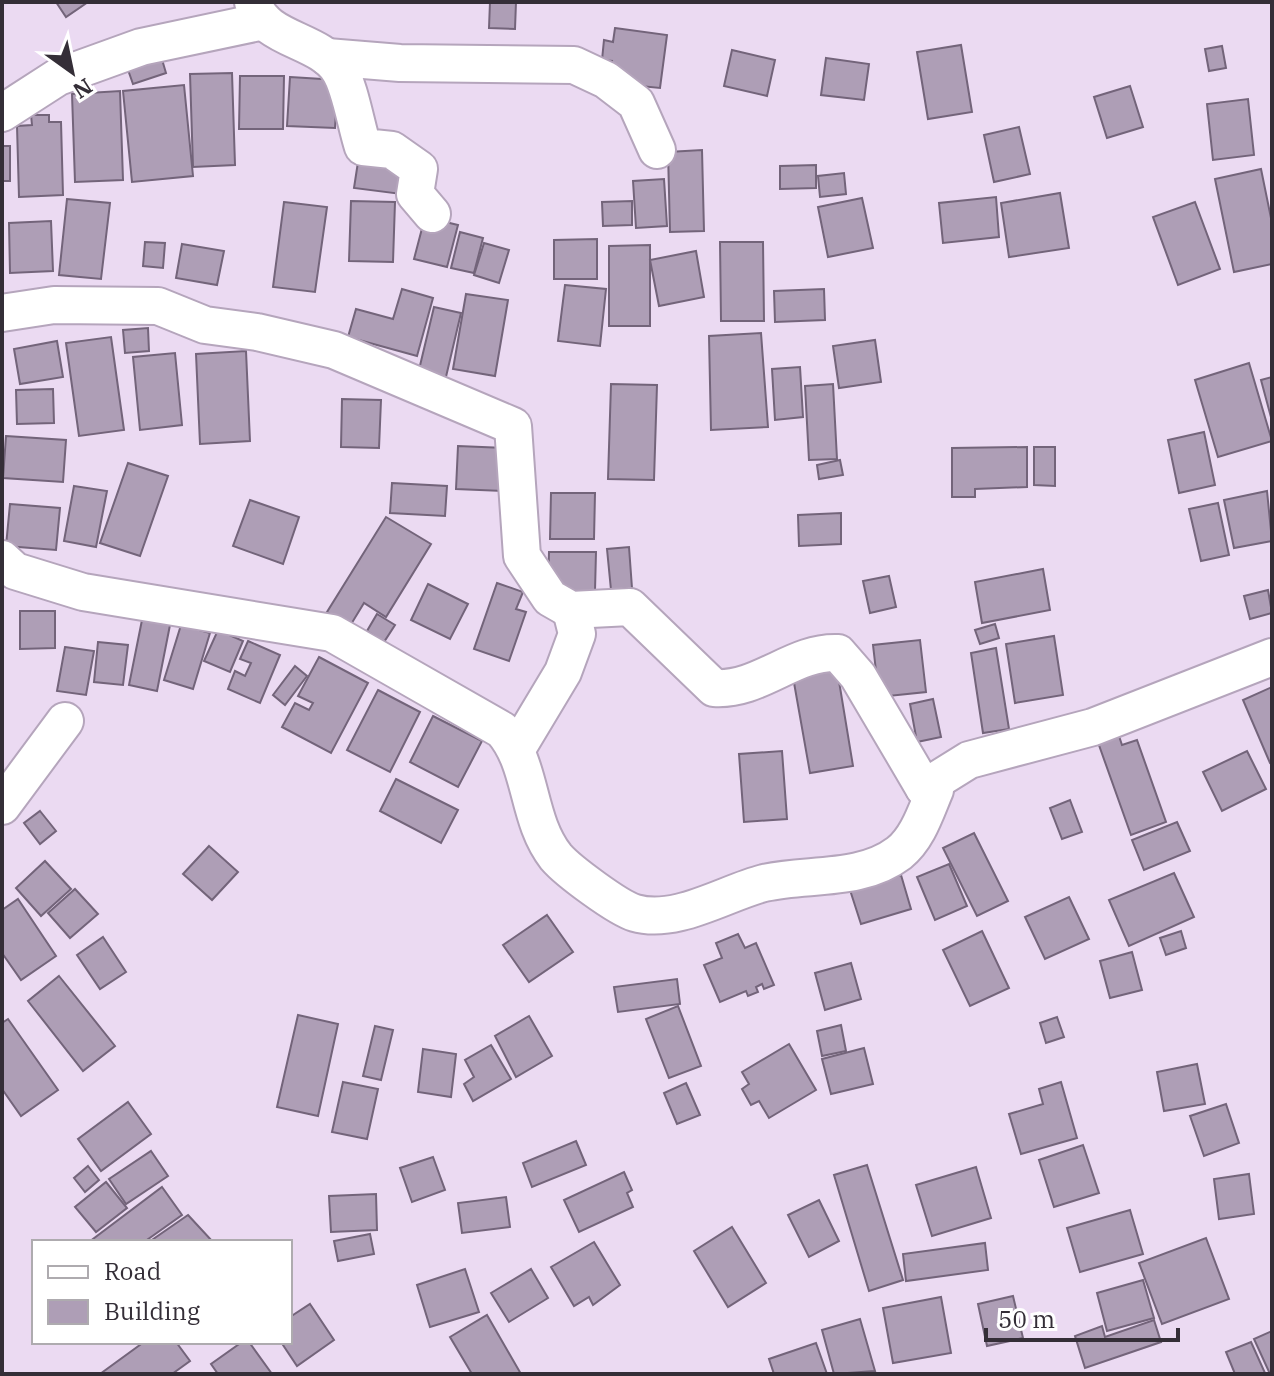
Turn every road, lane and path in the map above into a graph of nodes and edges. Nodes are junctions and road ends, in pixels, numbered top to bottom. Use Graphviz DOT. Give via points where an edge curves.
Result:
graph roads {
  1 [pos="258,12"];
  2 [pos="327,57"];
  3 [pos="2,113"];
  4 [pos="657,150"];
  5 [pos="432,214"];
  6 [pos="2,313"];
  7 [pos="2,559"];
  8 [pos="571,610"];
  9 [pos="1272,657"];
  10 [pos="65,721"];
  11 [pos="518,747"];
  12 [pos="924,788"];
  13 [pos="2,806"];
  1 -- 2 [label="street"];
  1 -- 3 [label="street" via="58,77"];
  2 -- 4 [label="street" via="574,65 636,103"];
  2 -- 5 [label="street" via="340,72 363,147 392,150 419,169 415,194"];
  6 -- 8 [label="street" via="54,305 158,306 205,325 334,350 513,426 522,556 550,598"];
  7 -- 11 [label="street" via="15,571 83,592 332,633 488,720"];
  8 -- 11 [label="street" via="577,634 563,672"];
  8 -- 12 [label="street" via="630,607 714,688 757,681 817,652 838,653 858,676"];
  9 -- 12 [label="street" via="1093,727 969,760"];
  10 -- 13 [label="street"];
  11 -- 12 [label="street" via="532,808 557,857 635,913 679,913 766,883 841,874 874,864 899,853 916,834 935,790"];
}
